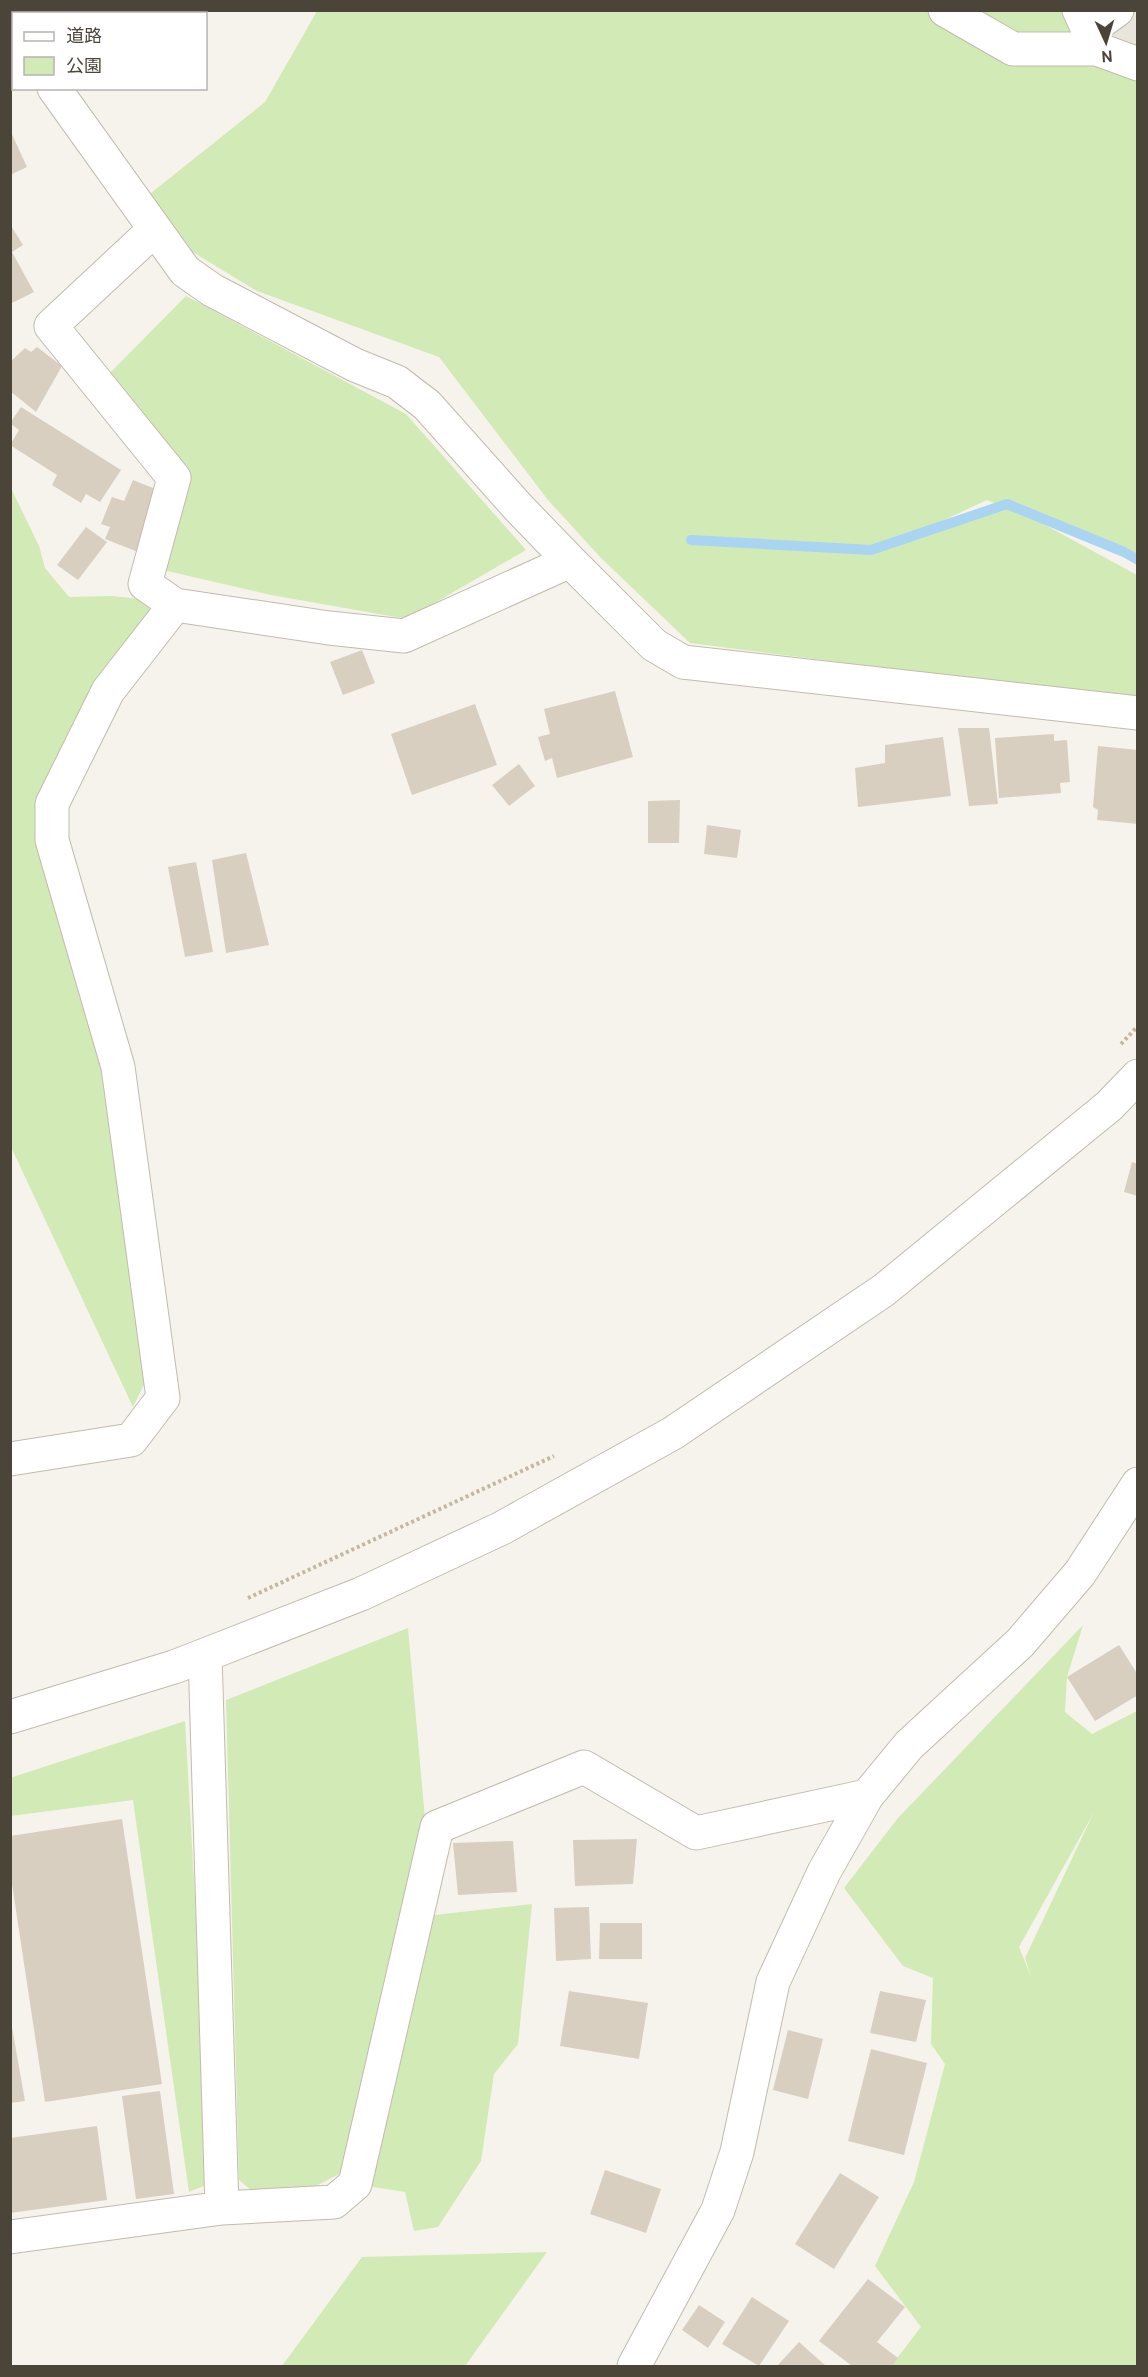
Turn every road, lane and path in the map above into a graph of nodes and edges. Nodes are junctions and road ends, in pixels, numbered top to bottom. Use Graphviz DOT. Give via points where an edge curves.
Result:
graph roads {
  1 [pos="945,10"];
  2 [pos="1117,10"];
  3 [pos="1088,30"];
  4 [pos="1137,64"];
  5 [pos="55,90"];
  6 [pos="155,229"];
  7 [pos="570,561"];
  8 [pos="175,605"];
  9 [pos="1137,712"];
  10 [pos="1137,1026"];
  11 [pos="1115,1049"];
  12 [pos="1137,1076"];
  13 [pos="562,1452"];
  14 [pos="10,1459"];
  15 [pos="1137,1484"];
  16 [pos="240,1601"];
  17 [pos="205,1655"];
  18 [pos="10,1717"];
  19 [pos="867,1796"];
  20 [pos="222,2208"];
  21 [pos="10,2237"];
  22 [pos="634,2367"];
  1 -- 3 [label="street" via="1013,48"];
  2 -- 3 [label="street"];
  3 -- 4 [label="street"];
  5 -- 6 [label="street"];
  6 -- 7 [label="street" via="184,271 212,290 355,365 397,382 427,405"];
  6 -- 8 [label="street" via="51,326 174,478 145,584"];
  7 -- 8 [label="street" via="404,636"];
  7 -- 9 [label="street" via="654,645 683,662"];
  8 -- 14 [label="street" via="108,691 52,804 52,840 118,1067 163,1398 131,1440"];
  10 -- 11 [label="path"];
  12 -- 17 [label="street" via="1109,1106 884,1290 673,1433 502,1528 361,1594"];
  13 -- 16 [label="path"];
  15 -- 19 [label="street" via="1080,1573 1020,1643 909,1745"];
  17 -- 18 [label="street"];
  17 -- 20 [label="street"];
  19 -- 20 [label="street" via="696,1833 584,1767 437,1827 355,2184 334,2202"];
  19 -- 22 [label="street" via="824,1872 773,1982 737,2152 717,2210"];
  20 -- 21 [label="street"];
}
